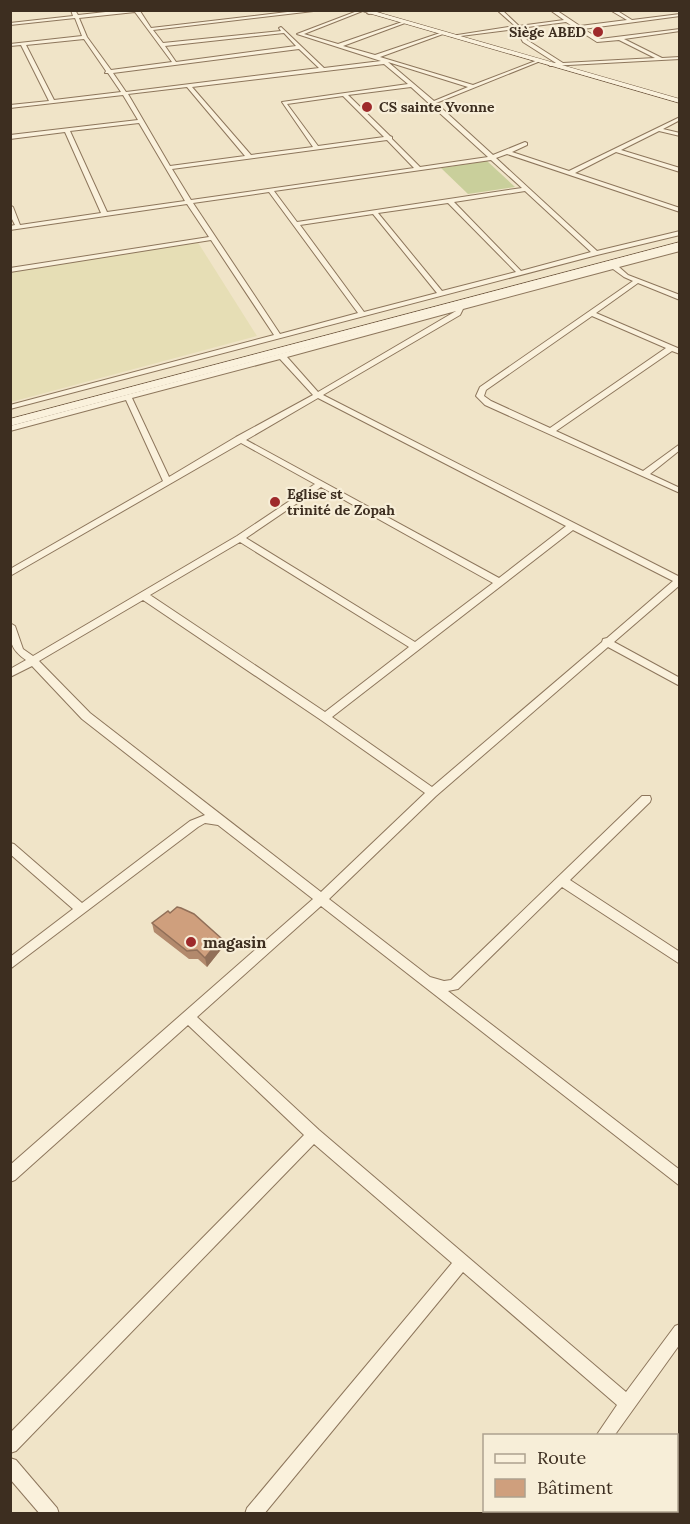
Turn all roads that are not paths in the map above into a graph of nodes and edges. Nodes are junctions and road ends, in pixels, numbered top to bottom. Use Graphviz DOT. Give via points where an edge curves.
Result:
graph roads {
  1 [pos="73,10"];
  2 [pos="320,10"];
  3 [pos="385,10"];
  4 [pos="499,10"];
  5 [pos="552,10"];
  6 [pos="612,10"];
  7 [pos="139,11"];
  8 [pos="364,11"];
  9 [pos="680,15"];
  10 [pos="270,16"];
  11 [pos="76,17"];
  12 [pos="566,21"];
  13 [pos="631,21"];
  14 [pos="403,22"];
  15 [pos="10,24"];
  16 [pos="517,27"];
  17 [pos="578,28"];
  18 [pos="151,29"];
  19 [pos="680,30"];
  20 [pos="285,33"];
  21 [pos="441,33"];
  22 [pos="665,33"];
  23 [pos="300,34"];
  24 [pos="453,36"];
  25 [pos="672,36"];
  26 [pos="85,37"];
  27 [pos="621,39"];
  28 [pos="23,44"];
  29 [pos="10,45"];
  30 [pos="162,45"];
  31 [pos="340,45"];
  32 [pos="300,47"];
  33 [pos="680,58"];
  34 [pos="380,59"];
  35 [pos="661,59"];
  36 [pos="536,61"];
  37 [pos="175,63"];
  38 [pos="561,64"];
  39 [pos="550,65"];
  40 [pos="322,69"];
  41 [pos="107,72"];
  42 [pos="411,85"];
  43 [pos="189,86"];
  44 [pos="474,87"];
  45 [pos="125,93"];
  46 [pos="344,94"];
  47 [pos="680,101"];
  48 [pos="52,102"];
  49 [pos="433,103"];
  50 [pos="10,108"];
  51 [pos="680,118"];
  52 [pos="141,120"];
  53 [pos="658,129"];
  54 [pos="68,130"];
  55 [pos="680,135"];
  56 [pos="10,137"];
  57 [pos="390,138"];
  58 [pos="525,144"];
  59 [pos="317,148"];
  60 [pos="616,150"];
  61 [pos="507,152"];
  62 [pos="249,157"];
  63 [pos="492,158"];
  64 [pos="169,168"];
  65 [pos="418,168"];
  66 [pos="680,171"];
  67 [pos="570,172"];
  68 [pos="528,189"];
  69 [pos="271,191"];
  70 [pos="449,200"];
  71 [pos="190,204"];
  72 [pos="10,207"];
  73 [pos="680,210"];
  74 [pos="374,212"];
  75 [pos="105,214"];
  76 [pos="297,224"];
  77 [pos="14,227"];
  78 [pos="680,235"];
  79 [pos="213,238"];
  80 [pos="680,247"];
  81 [pos="596,253"];
  82 [pos="613,266"];
  83 [pos="10,270"];
  84 [pos="520,273"];
  85 [pos="637,281"];
  86 [pos="441,294"];
  87 [pos="680,298"];
  88 [pos="459,308"];
  89 [pos="593,314"];
  90 [pos="363,315"];
  91 [pos="278,336"];
  92 [pos="671,348"];
  93 [pos="680,352"];
  94 [pos="281,355"];
  95 [pos="317,395"];
  96 [pos="128,397"];
  97 [pos="10,407"];
  98 [pos="10,414"];
  99 [pos="10,423"];
  100 [pos="10,429"];
  101 [pos="551,431"];
  102 [pos="240,438"];
  103 [pos="680,446"];
  104 [pos="645,474"];
  105 [pos="167,481"];
  106 [pos="319,485"];
  107 [pos="680,491"];
  108 [pos="571,527"];
  109 [pos="240,537"];
  110 [pos="10,573"];
  111 [pos="679,580"];
  112 [pos="499,582"];
  113 [pos="144,596"];
  114 [pos="10,626"];
  115 [pos="606,641"];
  116 [pos="416,647"];
  117 [pos="32,660"];
  118 [pos="10,674"];
  119 [pos="680,683"];
  120 [pos="325,717"];
  121 [pos="432,793"];
  122 [pos="646,799"];
  123 [pos="221,822"];
  124 [pos="10,847"];
  125 [pos="562,880"];
  126 [pos="321,899"];
  127 [pos="81,909"];
  128 [pos="680,959"];
  129 [pos="10,964"];
  130 [pos="424,980"];
  131 [pos="188,1017"];
  132 [pos="314,1136"];
  133 [pos="10,1175"];
  134 [pos="680,1179"];
  135 [pos="461,1263"];
  136 [pos="680,1331"];
  137 [pos="627,1402"];
  138 [pos="605,1434"];
  139 [pos="10,1445"];
  140 [pos="10,1466"];
  141 [pos="51,1514"];
  142 [pos="253,1514"];
  1 -- 11 [label="street"];
  2 -- 10 [label="street"];
  3 -- 8 [label="street"];
  4 -- 16 [label="street"];
  5 -- 12 [label="street"];
  6 -- 13 [label="street"];
  7 -- 11 [label="street"];
  7 -- 18 [label="street"];
  8 -- 14 [label="main road"];
  8 -- 23 [label="street"];
  9 -- 13 [label="street"];
  10 -- 18 [label="street"];
  10 -- 20 [label="street"];
  11 -- 15 [label="street"];
  11 -- 26 [label="street"];
  12 -- 16 [label="street"];
  12 -- 17 [label="street"];
  13 -- 17 [label="street"];
  14 -- 21 [label="main road"];
  14 -- 31 [label="street"];
  16 -- 24 [label="street"];
  16 -- 38 [label="street" via="525,41"];
  17 -- 27 [label="street" via="599,41"];
  18 -- 30 [label="street"];
  19 -- 22 [label="street"];
  20 -- 23 [label="street"];
  20 -- 30 [label="street"];
  20 -- 32 [label="street"];
  21 -- 24 [label="main road"];
  21 -- 34 [label="street"];
  22 -- 25 [label="street"];
  22 -- 27 [label="street"];
  23 -- 31 [label="street"];
  24 -- 36 [label="main road"];
  26 -- 28 [label="street"];
  26 -- 41 [label="street"];
  27 -- 35 [label="street"];
  28 -- 29 [label="street"];
  28 -- 48 [label="street"];
  30 -- 37 [label="street"];
  31 -- 34 [label="street"];
  32 -- 37 [label="street"];
  32 -- 40 [label="street"];
  33 -- 35 [label="street"];
  34 -- 40 [label="street"];
  34 -- 42 [label="street"];
  34 -- 44 [label="street"];
  35 -- 38 [label="street"];
  36 -- 39 [label="main road"];
  36 -- 44 [label="street"];
  37 -- 41 [label="street"];
  38 -- 39 [label="street"];
  39 -- 47 [label="main road"];
  40 -- 43 [label="street"];
  41 -- 45 [label="street"];
  42 -- 46 [label="street"];
  42 -- 49 [label="street"];
  43 -- 45 [label="street"];
  43 -- 62 [label="street"];
  44 -- 49 [label="street"];
  45 -- 48 [label="street"];
  45 -- 52 [label="street"];
  46 -- 57 [label="street"];
  46 -- 59 [label="street" via="282,104"];
  48 -- 50 [label="street"];
  49 -- 63 [label="street"];
  51 -- 53 [label="street"];
  52 -- 54 [label="street"];
  52 -- 64 [label="street"];
  53 -- 55 [label="street"];
  53 -- 60 [label="street"];
  54 -- 56 [label="street"];
  54 -- 75 [label="street"];
  57 -- 59 [label="street"];
  57 -- 65 [label="street"];
  58 -- 61 [label="street"];
  59 -- 62 [label="street"];
  60 -- 66 [label="street"];
  60 -- 67 [label="street"];
  61 -- 63 [label="street"];
  61 -- 67 [label="street"];
  62 -- 64 [label="street"];
  63 -- 65 [label="street"];
  63 -- 68 [label="street"];
  64 -- 71 [label="street"];
  65 -- 69 [label="street"];
  67 -- 73 [label="street"];
  68 -- 70 [label="street"];
  68 -- 81 [label="street"];
  69 -- 71 [label="street"];
  69 -- 76 [label="street"];
  70 -- 74 [label="street"];
  70 -- 84 [label="street"];
  71 -- 75 [label="street"];
  71 -- 79 [label="street"];
  72 -- 77 [label="street"];
  74 -- 76 [label="street"];
  74 -- 86 [label="street"];
  75 -- 77 [label="street"];
  76 -- 90 [label="street"];
  78 -- 81 [label="street"];
  78 -- 98 [label="main road"];
  79 -- 83 [label="street"];
  79 -- 91 [label="street"];
  80 -- 82 [label="street"];
  80 -- 99 [label="main road"];
  81 -- 84 [label="street"];
  82 -- 85 [label="street"];
  82 -- 88 [label="street"];
  84 -- 86 [label="street"];
  85 -- 87 [label="street"];
  85 -- 89 [label="street"];
  86 -- 90 [label="street"];
  88 -- 94 [label="street"];
  88 -- 95 [label="street" via="458,314"];
  89 -- 92 [label="street"];
  89 -- 101 [label="street" via="483,389 480,396"];
  90 -- 91 [label="street"];
  91 -- 97 [label="street"];
  92 -- 93 [label="street"];
  92 -- 101 [label="street"];
  94 -- 95 [label="street"];
  94 -- 96 [label="street"];
  95 -- 102 [label="street"];
  95 -- 108 [label="street"];
  96 -- 100 [label="street"];
  96 -- 105 [label="street"];
  101 -- 104 [label="street"];
  102 -- 105 [label="street"];
  102 -- 106 [label="street"];
  103 -- 104 [label="street"];
  104 -- 107 [label="street"];
  105 -- 110 [label="street"];
  106 -- 109 [label="street"];
  106 -- 112 [label="street"];
  108 -- 111 [label="street"];
  108 -- 112 [label="street"];
  109 -- 113 [label="street"];
  109 -- 116 [label="street"];
  111 -- 115 [label="street"];
  112 -- 116 [label="street"];
  113 -- 117 [label="street"];
  113 -- 120 [label="street"];
  114 -- 117 [label="street" via="19,651"];
  115 -- 119 [label="street"];
  115 -- 121 [label="street"];
  116 -- 120 [label="street"];
  117 -- 118 [label="street"];
  117 -- 123 [label="street" via="86,716"];
  120 -- 121 [label="street"];
  121 -- 126 [label="street"];
  122 -- 125 [label="street"];
  123 -- 126 [label="street"];
  123 -- 127 [label="street" via="204,819 194,824"];
  124 -- 127 [label="street"];
  125 -- 128 [label="street"];
  125 -- 130 [label="street" via="454,985"];
  126 -- 130 [label="street"];
  126 -- 131 [label="street"];
  127 -- 129 [label="street"];
  130 -- 134 [label="street"];
  131 -- 132 [label="street"];
  131 -- 133 [label="street"];
  132 -- 135 [label="street"];
  132 -- 139 [label="street"];
  135 -- 137 [label="street"];
  135 -- 142 [label="street"];
  136 -- 137 [label="street"];
  137 -- 138 [label="street"];
  140 -- 141 [label="street"];
}
